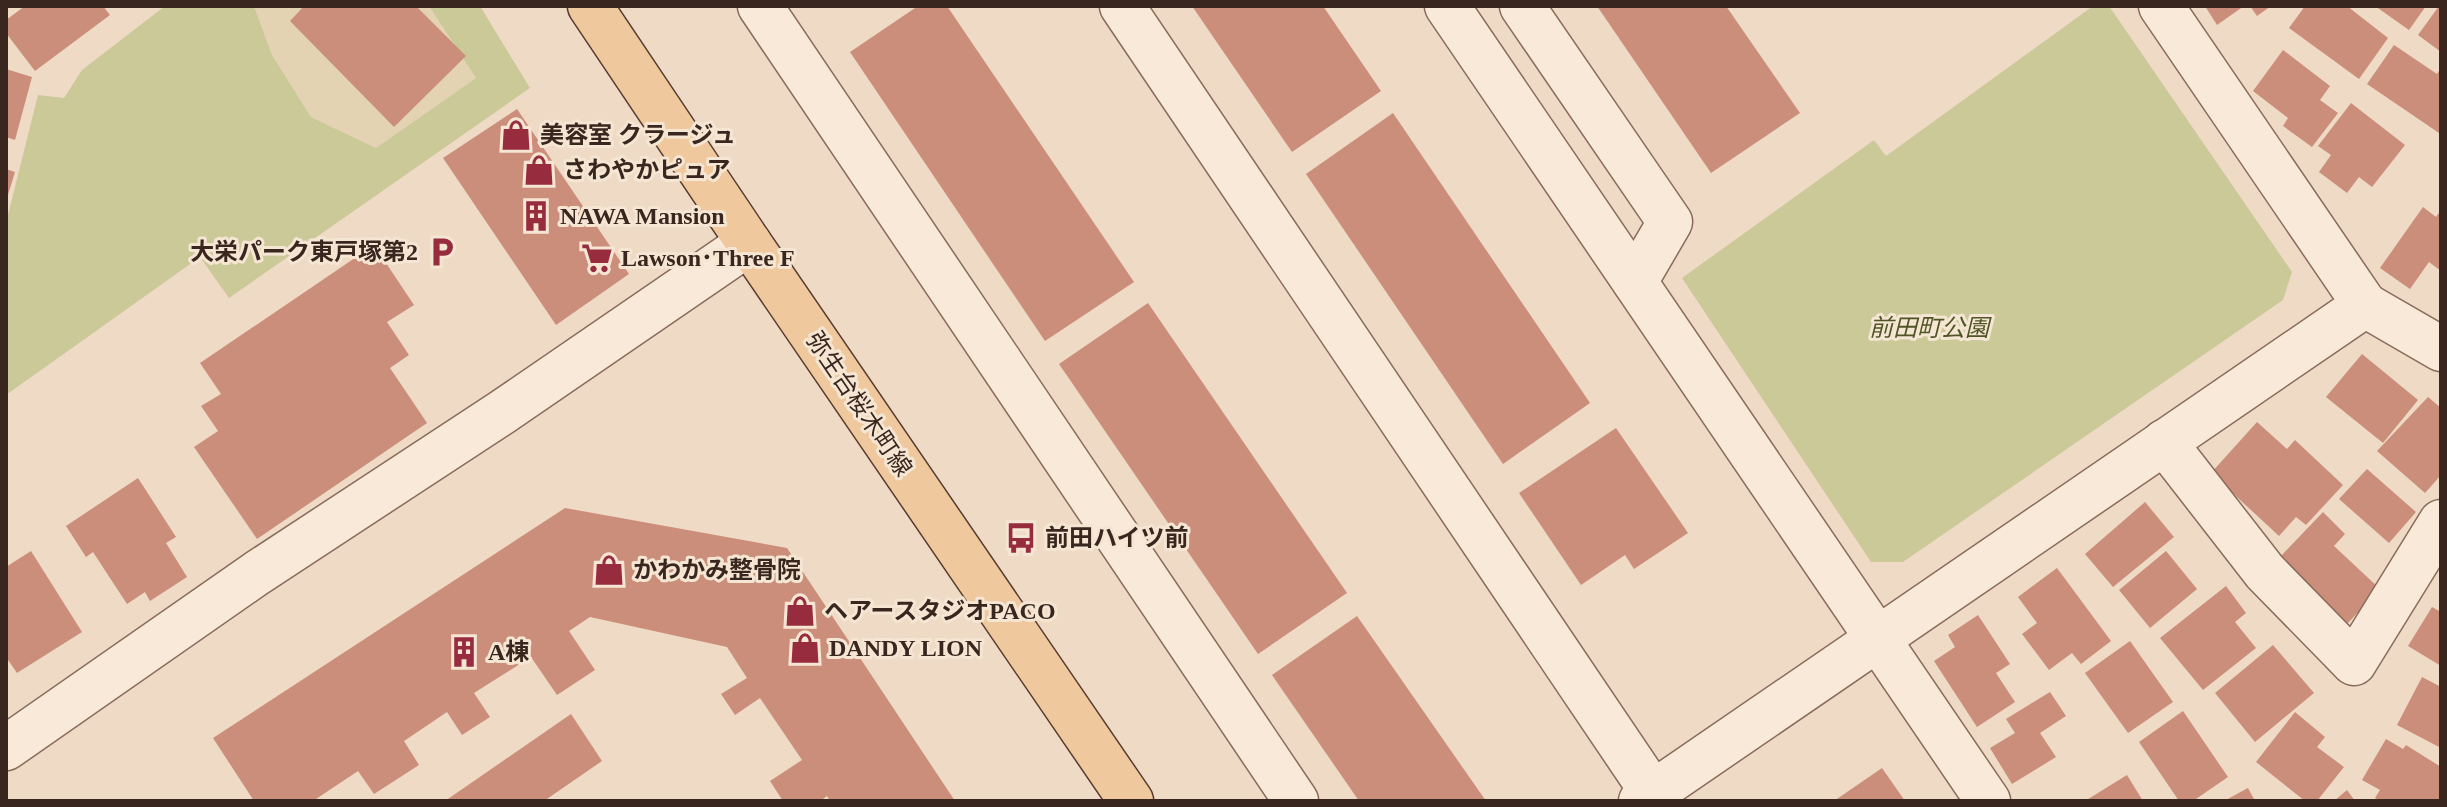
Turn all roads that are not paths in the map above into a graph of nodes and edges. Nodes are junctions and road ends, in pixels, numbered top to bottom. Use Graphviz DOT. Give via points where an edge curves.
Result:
graph roads {
  1 [pos="590,6"];
  2 [pos="760,6"];
  3 [pos="1122,6"];
  4 [pos="1447,6"];
  5 [pos="1522,6"];
  6 [pos="2161,6"];
  7 [pos="749,243"];
  8 [pos="1635,282"];
  9 [pos="2365,305"];
  10 [pos="2441,349"];
  11 [pos="2164,442"];
  12 [pos="2441,522"];
  13 [pos="1877,638"];
  14 [pos="6,748"];
  15 [pos="1647,797"];
  16 [pos="1131,801"];
  17 [pos="1296,801"];
  18 [pos="1988,801"];
  1 -- 7 [label="main road, 弥生台桜木町線"];
  2 -- 17 [label="street"];
  3 -- 15 [label="street"];
  4 -- 8 [label="street"];
  5 -- 8 [label="street" via="1670,222"];
  6 -- 9 [label="street"];
  7 -- 14 [label="street" via="244,581"];
  7 -- 16 [label="main road, 弥生台桜木町線"];
  8 -- 13 [label="street"];
  9 -- 10 [label="street"];
  9 -- 11 [label="street"];
  11 -- 12 [label="street" via="2265,572 2354,663"];
  11 -- 13 [label="street"];
  13 -- 15 [label="street"];
  13 -- 18 [label="street"];
}
